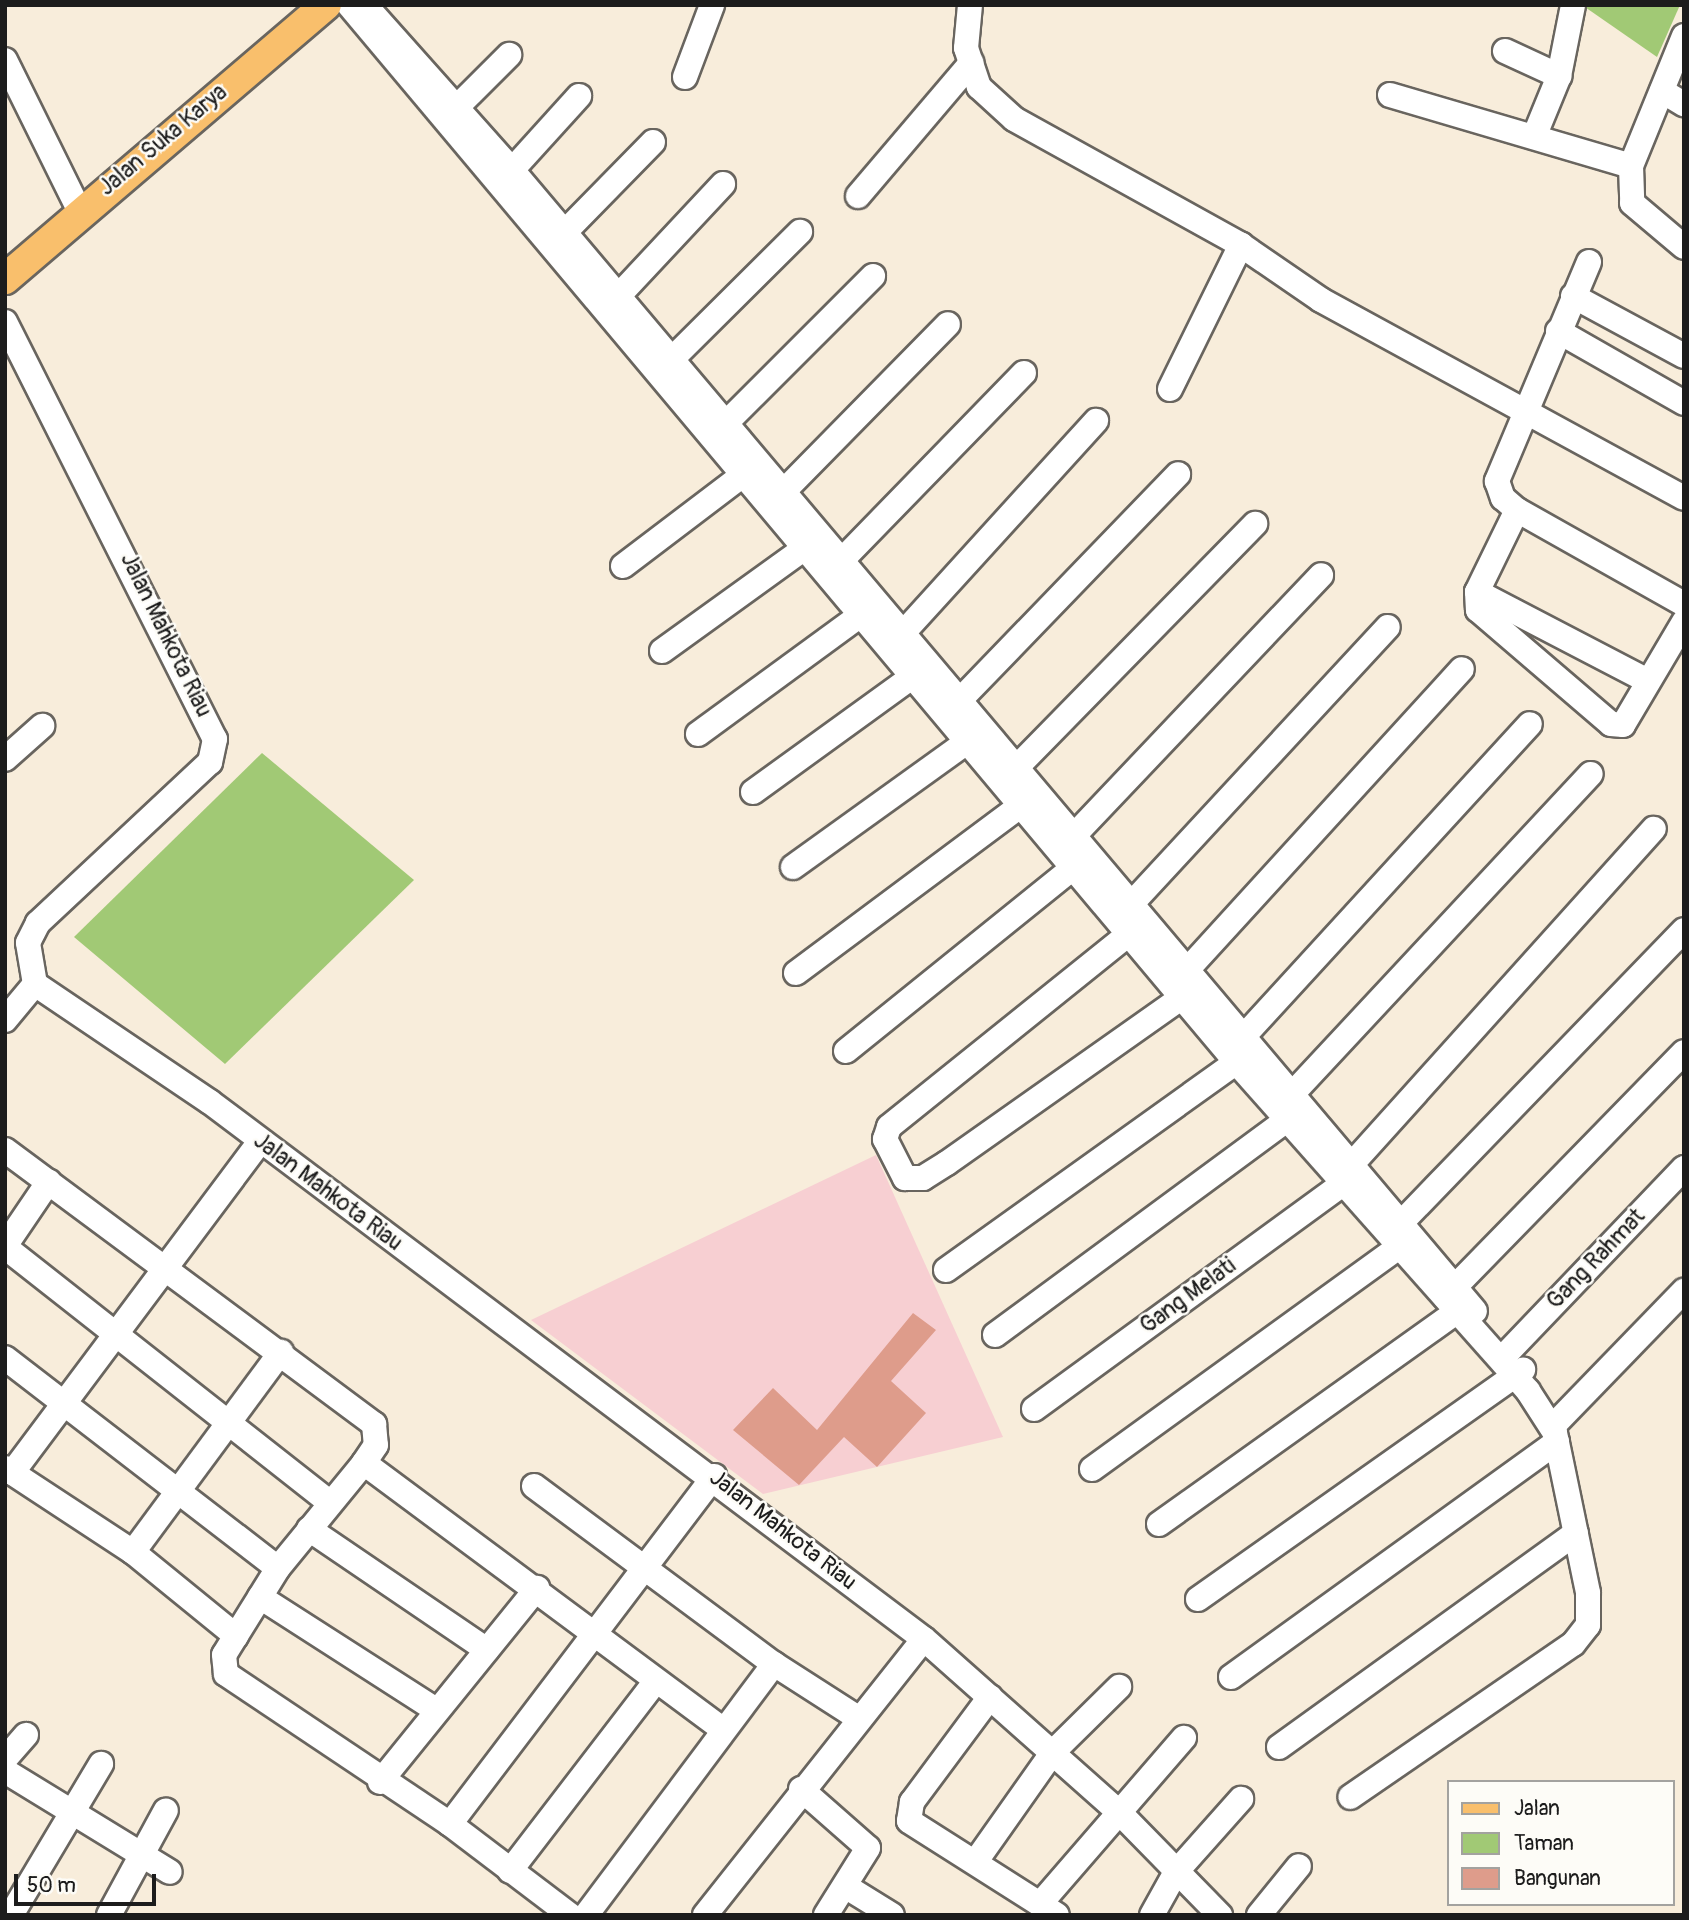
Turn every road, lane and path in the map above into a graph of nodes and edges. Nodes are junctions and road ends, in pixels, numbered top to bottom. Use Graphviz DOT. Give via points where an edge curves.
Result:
graph roads {
  1 [pos="326,5"];
  2 [pos="349,5"];
  3 [pos="365,5"];
  4 [pos="712,5"];
  5 [pos="970,5"];
  6 [pos="1573,5"];
  7 [pos="1684,36"];
  8 [pos="1505,51"];
  9 [pos="509,55"];
  10 [pos="5,60"];
  11 [pos="971,63"];
  12 [pos="1559,76"];
  13 [pos="685,77"];
  14 [pos="1662,90"];
  15 [pos="1391,95"];
  16 [pos="579,96"];
  17 [pos="1684,104"];
  18 [pos="457,107"];
  19 [pos="1534,137"];
  20 [pos="653,142"];
  21 [pos="1631,166"];
  22 [pos="512,170"];
  23 [pos="723,184"];
  24 [pos="858,196"];
  25 [pos="79,210"];
  26 [pos="800,233"];
  27 [pos="562,235"];
  28 [pos="1241,245"];
  29 [pos="1684,247"];
  30 [pos="1589,262"];
  31 [pos="873,276"];
  32 [pos="5,279"];
  33 [pos="1573,296"];
  34 [pos="612,304"];
  35 [pos="5,322"];
  36 [pos="948,324"];
  37 [pos="1558,331"];
  38 [pos="1684,356"];
  39 [pos="671,360"];
  40 [pos="1024,373"];
  41 [pos="1170,389"];
  42 [pos="1684,403"];
  43 [pos="1526,415"];
  44 [pos="1096,421"];
  45 [pos="726,423"];
  46 [pos="750,470"];
  47 [pos="1178,474"];
  48 [pos="1682,493"];
  49 [pos="781,494"];
  50 [pos="1517,510"];
  51 [pos="1255,524"];
  52 [pos="804,536"];
  53 [pos="842,560"];
  54 [pos="623,566"];
  55 [pos="1321,575"];
  56 [pos="1478,592"];
  57 [pos="1684,604"];
  58 [pos="862,614"];
  59 [pos="1684,622"];
  60 [pos="1388,627"];
  61 [pos="903,633"];
  62 [pos="662,650"];
  63 [pos="1462,669"];
  64 [pos="914,676"];
  65 [pos="1648,681"];
  66 [pos="960,699"];
  67 [pos="1530,724"];
  68 [pos="42,726"];
  69 [pos="698,734"];
  70 [pos="967,742"];
  71 [pos="5,759"];
  72 [pos="1016,768"];
  73 [pos="1591,774"];
  74 [pos="753,792"];
  75 [pos="1021,805"];
  76 [pos="1654,829"];
  77 [pos="1070,851"];
  78 [pos="793,867"];
  79 [pos="1127,918"];
  80 [pos="1684,930"];
  81 [pos="1188,969"];
  82 [pos="796,972"];
  83 [pos="35,984"];
  84 [pos="1182,998"];
  85 [pos="5,1020"];
  86 [pos="1244,1035"];
  87 [pos="846,1051"];
  88 [pos="1684,1052"];
  89 [pos="1236,1062"];
  90 [pos="1290,1108"];
  91 [pos="260,1142"];
  92 [pos="5,1150"];
  93 [pos="1684,1168"];
  94 [pos="1347,1174"];
  95 [pos="49,1181"];
  96 [pos="1402,1223"];
  97 [pos="5,1247"];
  98 [pos="1397,1248"];
  99 [pos="946,1270"];
  100 [pos="163,1271"];
  101 [pos="1684,1291"];
  102 [pos="1451,1299"];
  103 [pos="115,1335"];
  104 [pos="995,1335"];
  105 [pos="282,1352"];
  106 [pos="5,1358"];
  107 [pos="1518,1372"];
  108 [pos="64,1404"];
  109 [pos="1034,1409"];
  110 [pos="226,1422"];
  111 [pos="1554,1435"];
  112 [pos="364,1463"];
  113 [pos="1093,1469"];
  114 [pos="9,1470"];
  115 [pos="714,1476"];
  116 [pos="534,1486"];
  117 [pos="178,1489"];
  118 [pos="327,1500"];
  119 [pos="1159,1524"];
  120 [pos="309,1529"];
  121 [pos="1576,1533"];
  122 [pos="133,1552"];
  123 [pos="647,1567"];
  124 [pos="278,1568"];
  125 [pos="537,1588"];
  126 [pos="260,1597"];
  127 [pos="1198,1599"];
  128 [pos="236,1636"];
  129 [pos="591,1636"];
  130 [pos="924,1639"];
  131 [pos="487,1650"];
  132 [pos="774,1664"];
  133 [pos="1231,1677"];
  134 [pos="655,1682"];
  135 [pos="1118,1687"];
  136 [pos="990,1697"];
  137 [pos="436,1710"];
  138 [pos="858,1718"];
  139 [pos="722,1729"];
  140 [pos="26,1735"];
  141 [pos="1184,1738"];
  142 [pos="1279,1747"];
  143 [pos="1053,1752"];
  144 [pos="5,1759"];
  145 [pos="101,1764"];
  146 [pos="5,1771"];
  147 [pos="380,1782"];
  148 [pos="801,1789"];
  149 [pos="1350,1797"];
  150 [pos="1241,1799"];
  151 [pos="166,1810"];
  152 [pos="1118,1811"];
  153 [pos="69,1812"];
  154 [pos="450,1824"];
  155 [pos="140,1856"];
  156 [pos="976,1861"];
  157 [pos="1299,1866"];
  158 [pos="510,1871"];
  159 [pos="170,1872"];
  160 [pos="1176,1872"];
  161 [pos="845,1886"];
  162 [pos="1049,1910"];
  163 [pos="10,1915"];
  164 [pos="109,1915"];
  165 [pos="570,1915"];
  166 [pos="586,1915"];
  167 [pos="705,1915"];
  168 [pos="826,1915"];
  169 [pos="892,1915"];
  170 [pos="1152,1915"];
  171 [pos="1220,1915"];
  172 [pos="1259,1915"];
  1 -- 25 [label="main road, Jalan Suka Karya"];
  2 -- 34 [label="street"];
  3 -- 18 [label="street"];
  4 -- 13 [label="street"];
  5 -- 11 [label="street"];
  6 -- 12 [label="street"];
  7 -- 14 [label="street"];
  8 -- 12 [label="street"];
  9 -- 18 [label="street"];
  10 -- 25 [label="street"];
  11 -- 24 [label="street"];
  11 -- 28 [label="street" via="979,88 1014,119"];
  12 -- 19 [label="street"];
  14 -- 17 [label="street"];
  14 -- 21 [label="street"];
  15 -- 19 [label="street"];
  16 -- 22 [label="street"];
  18 -- 22 [label="street"];
  19 -- 21 [label="street"];
  20 -- 27 [label="street"];
  21 -- 29 [label="street" via="1632,204"];
  22 -- 27 [label="street"];
  23 -- 34 [label="street"];
  25 -- 32 [label="main road, Jalan Suka Karya"];
  26 -- 39 [label="street"];
  27 -- 34 [label="street"];
  28 -- 41 [label="street"];
  28 -- 43 [label="street" via="1321,300"];
  30 -- 33 [label="street"];
  31 -- 45 [label="street"];
  33 -- 37 [label="street"];
  33 -- 38 [label="street"];
  34 -- 39 [label="street"];
  34 -- 46 [label="street"];
  35 -- 83 [label="street, Jalan Mahkota Riau" via="215,740 210,762 38,923 28,943"];
  36 -- 49 [label="street"];
  37 -- 42 [label="street"];
  37 -- 43 [label="street"];
  39 -- 45 [label="street"];
  40 -- 53 [label="street"];
  43 -- 48 [label="street"];
  43 -- 50 [label="street" via="1497,481 1503,498"];
  44 -- 61 [label="street"];
  45 -- 46 [label="street"];
  46 -- 49 [label="street"];
  46 -- 52 [label="street"];
  46 -- 54 [label="street"];
  47 -- 66 [label="street"];
  49 -- 52 [label="street"];
  50 -- 56 [label="street"];
  50 -- 57 [label="street"];
  51 -- 72 [label="street"];
  52 -- 53 [label="street"];
  52 -- 58 [label="street"];
  52 -- 62 [label="street"];
  53 -- 61 [label="street"];
  55 -- 77 [label="street"];
  56 -- 65 [label="street"];
  56 -- 65 [label="street" via="1481,615 1611,724 1623,725"];
  58 -- 64 [label="street"];
  58 -- 69 [label="street"];
  59 -- 65 [label="street"];
  60 -- 79 [label="street"];
  61 -- 66 [label="street"];
  63 -- 81 [label="street"];
  64 -- 70 [label="street"];
  64 -- 74 [label="street"];
  66 -- 72 [label="street"];
  67 -- 86 [label="street"];
  68 -- 71 [label="street"];
  70 -- 75 [label="street"];
  70 -- 78 [label="street"];
  72 -- 77 [label="street"];
  73 -- 90 [label="street"];
  75 -- 77 [label="street"];
  75 -- 82 [label="street"];
  76 -- 94 [label="street, Gang Melati"];
  77 -- 79 [label="street"];
  77 -- 87 [label="street"];
  79 -- 81 [label="street"];
  79 -- 84 [label="street"];
  79 -- 84 [label="street" via="889,1127 885,1139 905,1178 923,1178 947,1163"];
  80 -- 96 [label="street"];
  81 -- 86 [label="street"];
  83 -- 85 [label="street"];
  83 -- 91 [label="street, Jalan Mahkota Riau"];
  84 -- 89 [label="street"];
  86 -- 90 [label="street"];
  88 -- 102 [label="street"];
  89 -- 90 [label="street"];
  89 -- 99 [label="street"];
  90 -- 94 [label="street"];
  90 -- 104 [label="street"];
  91 -- 100 [label="street"];
  91 -- 115 [label="street, Jalan Mahkota Riau"];
  92 -- 95 [label="street"];
  93 -- 107 [label="street, Gang Rahmat"];
  94 -- 96 [label="street"];
  94 -- 98 [label="street"];
  94 -- 109 [label="street, Gang Melati"];
  95 -- 97 [label="street"];
  95 -- 100 [label="street"];
  96 -- 102 [label="street"];
  97 -- 103 [label="street"];
  98 -- 102 [label="street"];
  98 -- 113 [label="street"];
  100 -- 103 [label="street"];
  100 -- 105 [label="street"];
  101 -- 111 [label="street"];
  102 -- 107 [label="street"];
  102 -- 119 [label="street"];
  103 -- 108 [label="street"];
  103 -- 110 [label="street"];
  105 -- 110 [label="street"];
  105 -- 112 [label="street" via="374,1424 376,1445"];
  106 -- 108 [label="street"];
  107 -- 111 [label="street"];
  107 -- 127 [label="street, Gang Rahmat"];
  108 -- 114 [label="street"];
  108 -- 117 [label="street"];
  110 -- 117 [label="street"];
  110 -- 118 [label="street"];
  111 -- 121 [label="street"];
  111 -- 133 [label="street"];
  112 -- 118 [label="street"];
  112 -- 125 [label="street"];
  114 -- 122 [label="street"];
  115 -- 123 [label="street"];
  115 -- 130 [label="street, Jalan Mahkota Riau"];
  116 -- 123 [label="street"];
  117 -- 122 [label="street"];
  117 -- 124 [label="street"];
  118 -- 120 [label="street"];
  120 -- 124 [label="street"];
  120 -- 131 [label="street"];
  121 -- 142 [label="street"];
  121 -- 149 [label="street" via="1588,1626 1573,1644"];
  122 -- 128 [label="street"];
  123 -- 129 [label="street"];
  123 -- 132 [label="street"];
  124 -- 126 [label="street"];
  125 -- 129 [label="street"];
  125 -- 131 [label="street"];
  126 -- 128 [label="street"];
  126 -- 137 [label="street"];
  128 -- 147 [label="street" via="224,1655 226,1674"];
  129 -- 134 [label="street"];
  129 -- 154 [label="street"];
  130 -- 136 [label="street, Jalan Mahkota Riau"];
  130 -- 138 [label="street"];
  131 -- 137 [label="street"];
  132 -- 138 [label="street"];
  132 -- 139 [label="street"];
  134 -- 139 [label="street"];
  134 -- 158 [label="street"];
  135 -- 143 [label="street"];
  136 -- 143 [label="street, Jalan Mahkota Riau"];
  136 -- 156 [label="street" via="908,1812 909,1821"];
  137 -- 147 [label="street"];
  138 -- 148 [label="street"];
  139 -- 166 [label="street"];
  140 -- 144 [label="street"];
  141 -- 152 [label="street"];
  143 -- 152 [label="street, Jalan Mahkota Riau"];
  143 -- 156 [label="street"];
  145 -- 153 [label="street"];
  146 -- 153 [label="street"];
  147 -- 154 [label="street"];
  148 -- 161 [label="street" via="866,1840 868,1848"];
  148 -- 167 [label="street"];
  150 -- 160 [label="street"];
  151 -- 155 [label="street"];
  152 -- 160 [label="street, Jalan Mahkota Riau"];
  152 -- 162 [label="street"];
  153 -- 155 [label="street"];
  153 -- 163 [label="street"];
  154 -- 158 [label="street"];
  155 -- 159 [label="street"];
  155 -- 164 [label="street"];
  156 -- 162 [label="street"];
  157 -- 172 [label="street"];
  158 -- 165 [label="street"];
  160 -- 170 [label="street"];
  160 -- 171 [label="street, Jalan Mahkota Riau"];
  161 -- 168 [label="street"];
  161 -- 169 [label="street"];
}
